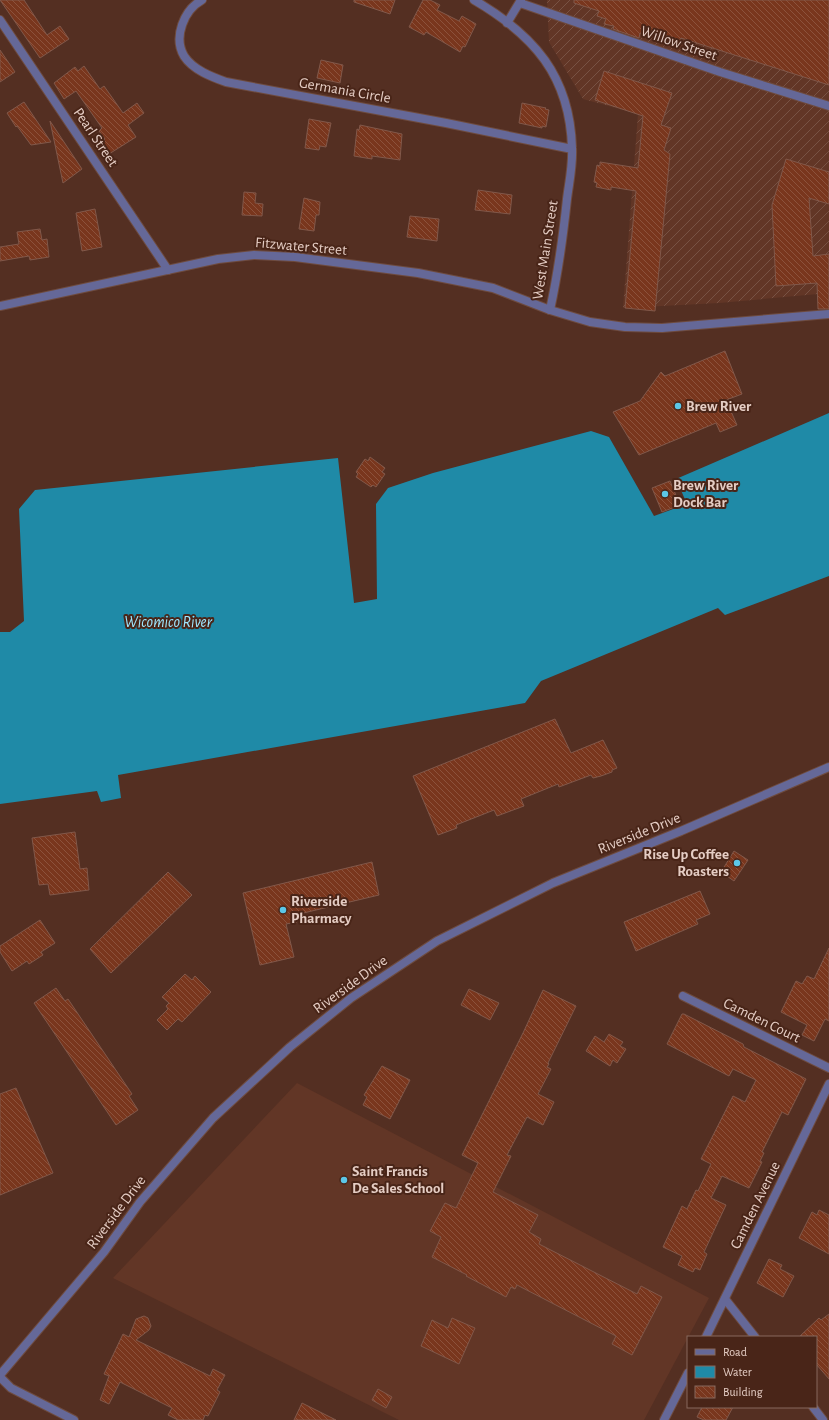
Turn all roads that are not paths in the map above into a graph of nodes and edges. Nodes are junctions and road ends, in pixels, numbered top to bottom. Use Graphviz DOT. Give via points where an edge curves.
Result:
graph roads {
  1 [pos="202,0"];
  2 [pos="474,0"];
  3 [pos="520,1"];
  4 [pos="0,20"];
  5 [pos="507,23"];
  6 [pos="829,106"];
  7 [pos="572,149"];
  8 [pos="168,270"];
  9 [pos="0,306"];
  10 [pos="550,310"];
  11 [pos="829,314"];
  12 [pos="829,767"];
  13 [pos="683,996"];
  14 [pos="829,1068"];
  15 [pos="829,1084"];
  16 [pos="725,1300"];
  17 [pos="707,1336"];
  18 [pos="755,1336"];
  19 [pos="687,1375"];
  20 [pos="0,1376"];
  21 [pos="814,1408"];
  22 [pos="74,1420"];
  23 [pos="664,1420"];
  24 [pos="823,1420"];
  1 -- 7 [label="street, Germania Circle" via="186,14 180,43 184,56 190,63 212,77 226,82"];
  2 -- 5 [label="street, West Main Street"];
  3 -- 5 [label="street"];
  3 -- 6 [label="street, Willow Street" via="720,72"];
  4 -- 8 [label="street, Pearl Street"];
  5 -- 7 [label="street, West Main Street" via="520,32 543,57 554,74 563,93 570,122"];
  7 -- 10 [label="street, West Main Street" via="560,255"];
  8 -- 9 [label="street, Fitzwater Street"];
  8 -- 10 [label="street, Fitzwater Street" via="218,259 254,255 295,257 418,273 493,288"];
  10 -- 11 [label="street, West Main Street" via="590,322 625,327 662,328"];
  12 -- 20 [label="street, Riverside Drive" via="681,832 553,883 438,941 351,998 290,1047 213,1118 140,1202 104,1252"];
  13 -- 14 [label="street, Camden Court"];
  15 -- 16 [label="street, Camden Avenue"];
  16 -- 17 [label="street, Camden Avenue"];
  16 -- 18 [label="street"];
  19 -- 23 [label="street"];
  20 -- 22 [label="street" via="12,1388"];
  21 -- 24 [label="street"];
}
